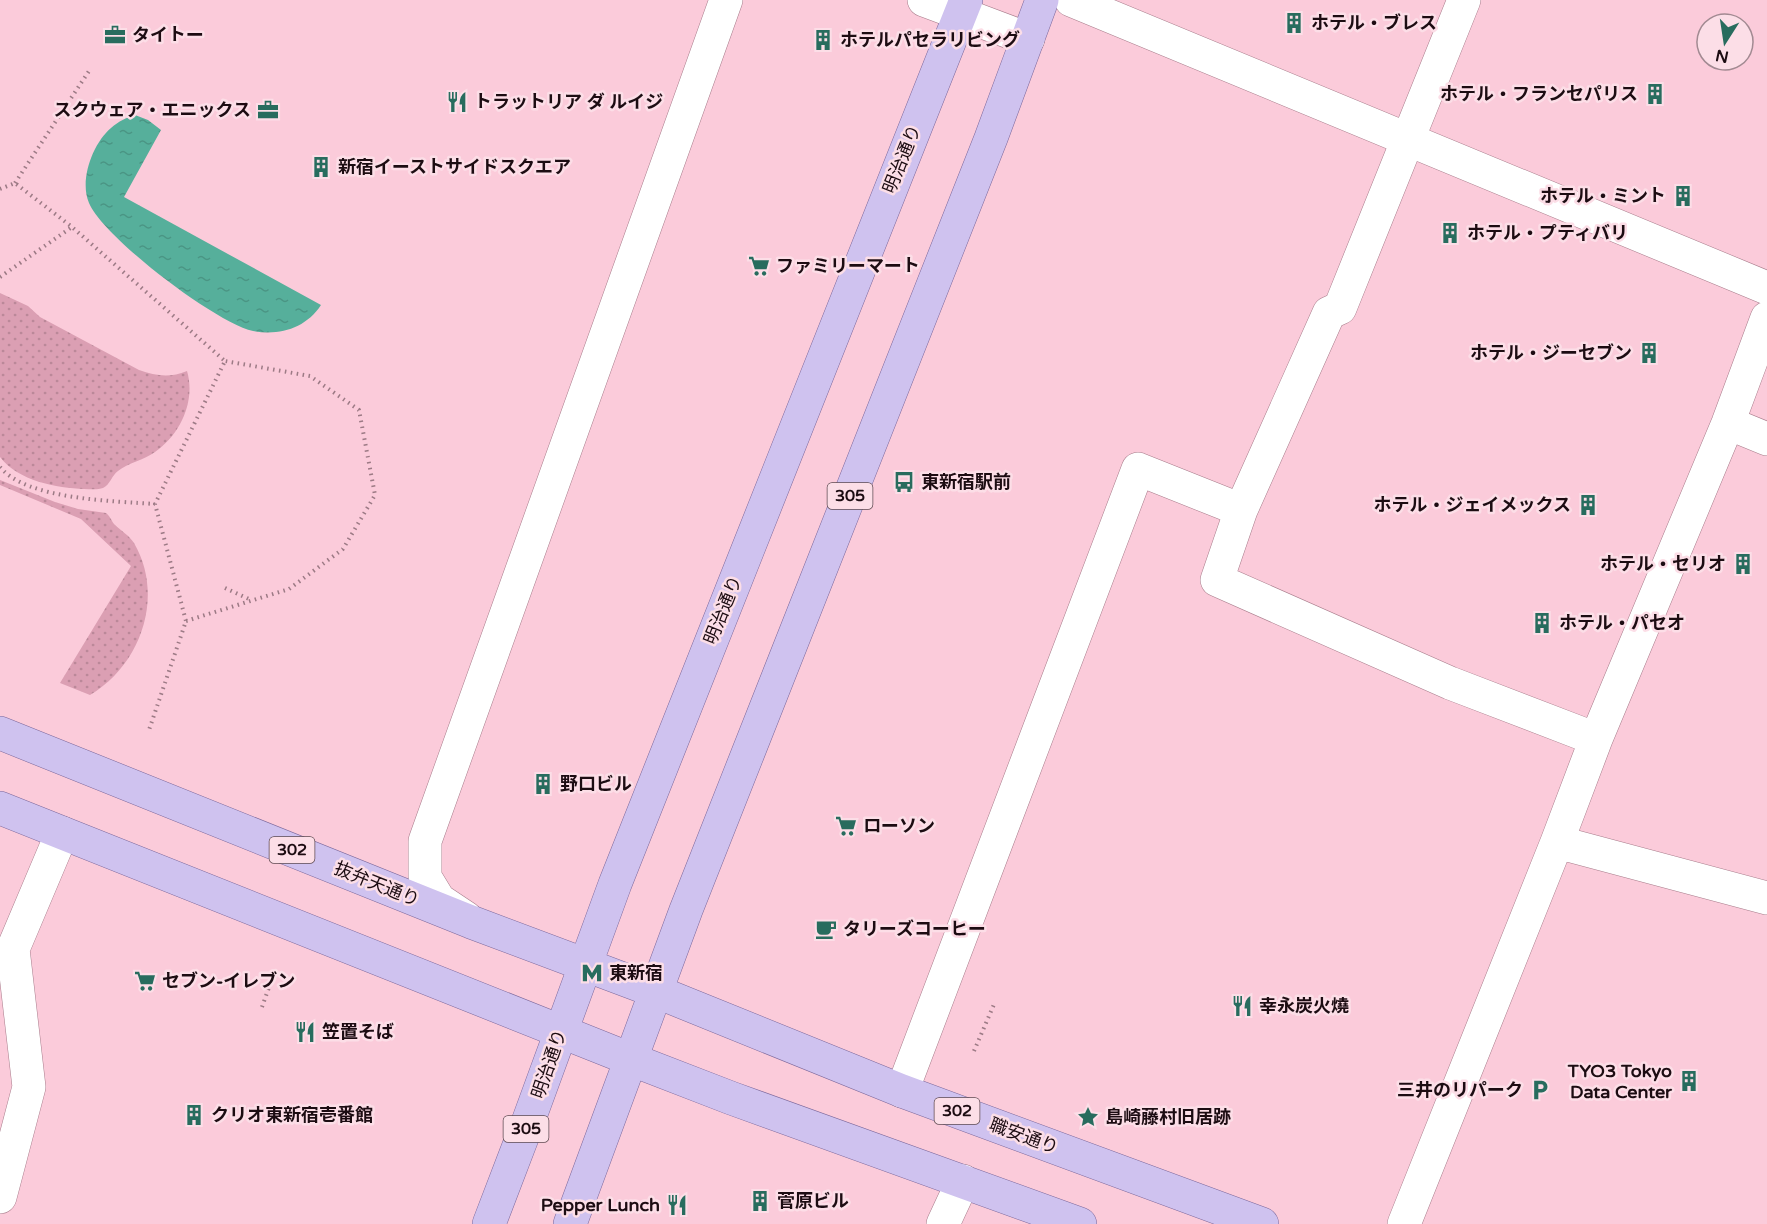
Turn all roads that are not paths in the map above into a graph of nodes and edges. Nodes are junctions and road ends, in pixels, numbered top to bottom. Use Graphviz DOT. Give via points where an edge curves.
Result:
graph roads {
  1 [pos="726,0"];
  2 [pos="924,0"];
  3 [pos="1042,0"];
  4 [pos="1071,0"];
  5 [pos="1464,0"];
  6 [pos="963,7"];
  7 [pos="1028,39"];
  8 [pos="1409,139"];
  9 [pos="1767,288"];
  10 [pos="1767,318"];
  11 [pos="1728,423"];
  12 [pos="1767,439"];
  13 [pos="1241,510"];
  14 [pos="0,734"];
  15 [pos="1596,739"];
  16 [pos="0,808"];
  17 [pos="62,833"];
  18 [pos="1557,842"];
  19 [pos="1767,898"];
  20 [pos="471,922"];
  21 [pos="584,965"];
  22 [pos="655,991"];
  23 [pos="560,1032"];
  24 [pos="630,1059"];
  25 [pos="902,1091"];
  26 [pos="963,1181"];
  27 [pos="0,1197"];
  28 [pos="489,1224"];
  29 [pos="570,1224"];
  30 [pos="943,1224"];
  31 [pos="1080,1224"];
  32 [pos="1262,1224"];
  33 [pos="1404,1224"];
  1 -- 20 [label="street" via="425,841 425,877 440,900"];
  2 -- 6 [label="street"];
  3 -- 7 [label="main road, 305"];
  4 -- 8 [label="street"];
  5 -- 8 [label="street"];
  6 -- 7 [label="street"];
  6 -- 21 [label="main road, 明治通り / 305"];
  7 -- 22 [label="main road, 305"];
  8 -- 9 [label="street"];
  8 -- 13 [label="street" via="1340,308 1329,313"];
  10 -- 11 [label="street"];
  11 -- 12 [label="street"];
  11 -- 15 [label="street"];
  13 -- 15 [label="street" via="1217,580 1450,683"];
  13 -- 25 [label="street" via="1138,469"];
  14 -- 20 [label="main road, 抜弁天通り / 302"];
  15 -- 18 [label="street"];
  16 -- 17 [label="main road"];
  17 -- 23 [label="main road"];
  17 -- 27 [label="street" via="13,949 28,1087"];
  18 -- 19 [label="street"];
  18 -- 33 [label="street"];
  20 -- 21 [label="main road, 抜弁天通り / 302"];
  21 -- 22 [label="main road, 抜弁天通り / 302"];
  21 -- 23 [label="main road, 明治通り / 305"];
  22 -- 24 [label="main road, 305"];
  22 -- 25 [label="main road, 職安通り / 302"];
  23 -- 24 [label="main road"];
  23 -- 28 [label="main road, 明治通り / 305"];
  24 -- 26 [label="main road"];
  24 -- 29 [label="main road, 305"];
  25 -- 32 [label="main road, 職安通り / 302"];
  26 -- 30 [label="street"];
  26 -- 31 [label="main road"];
}
